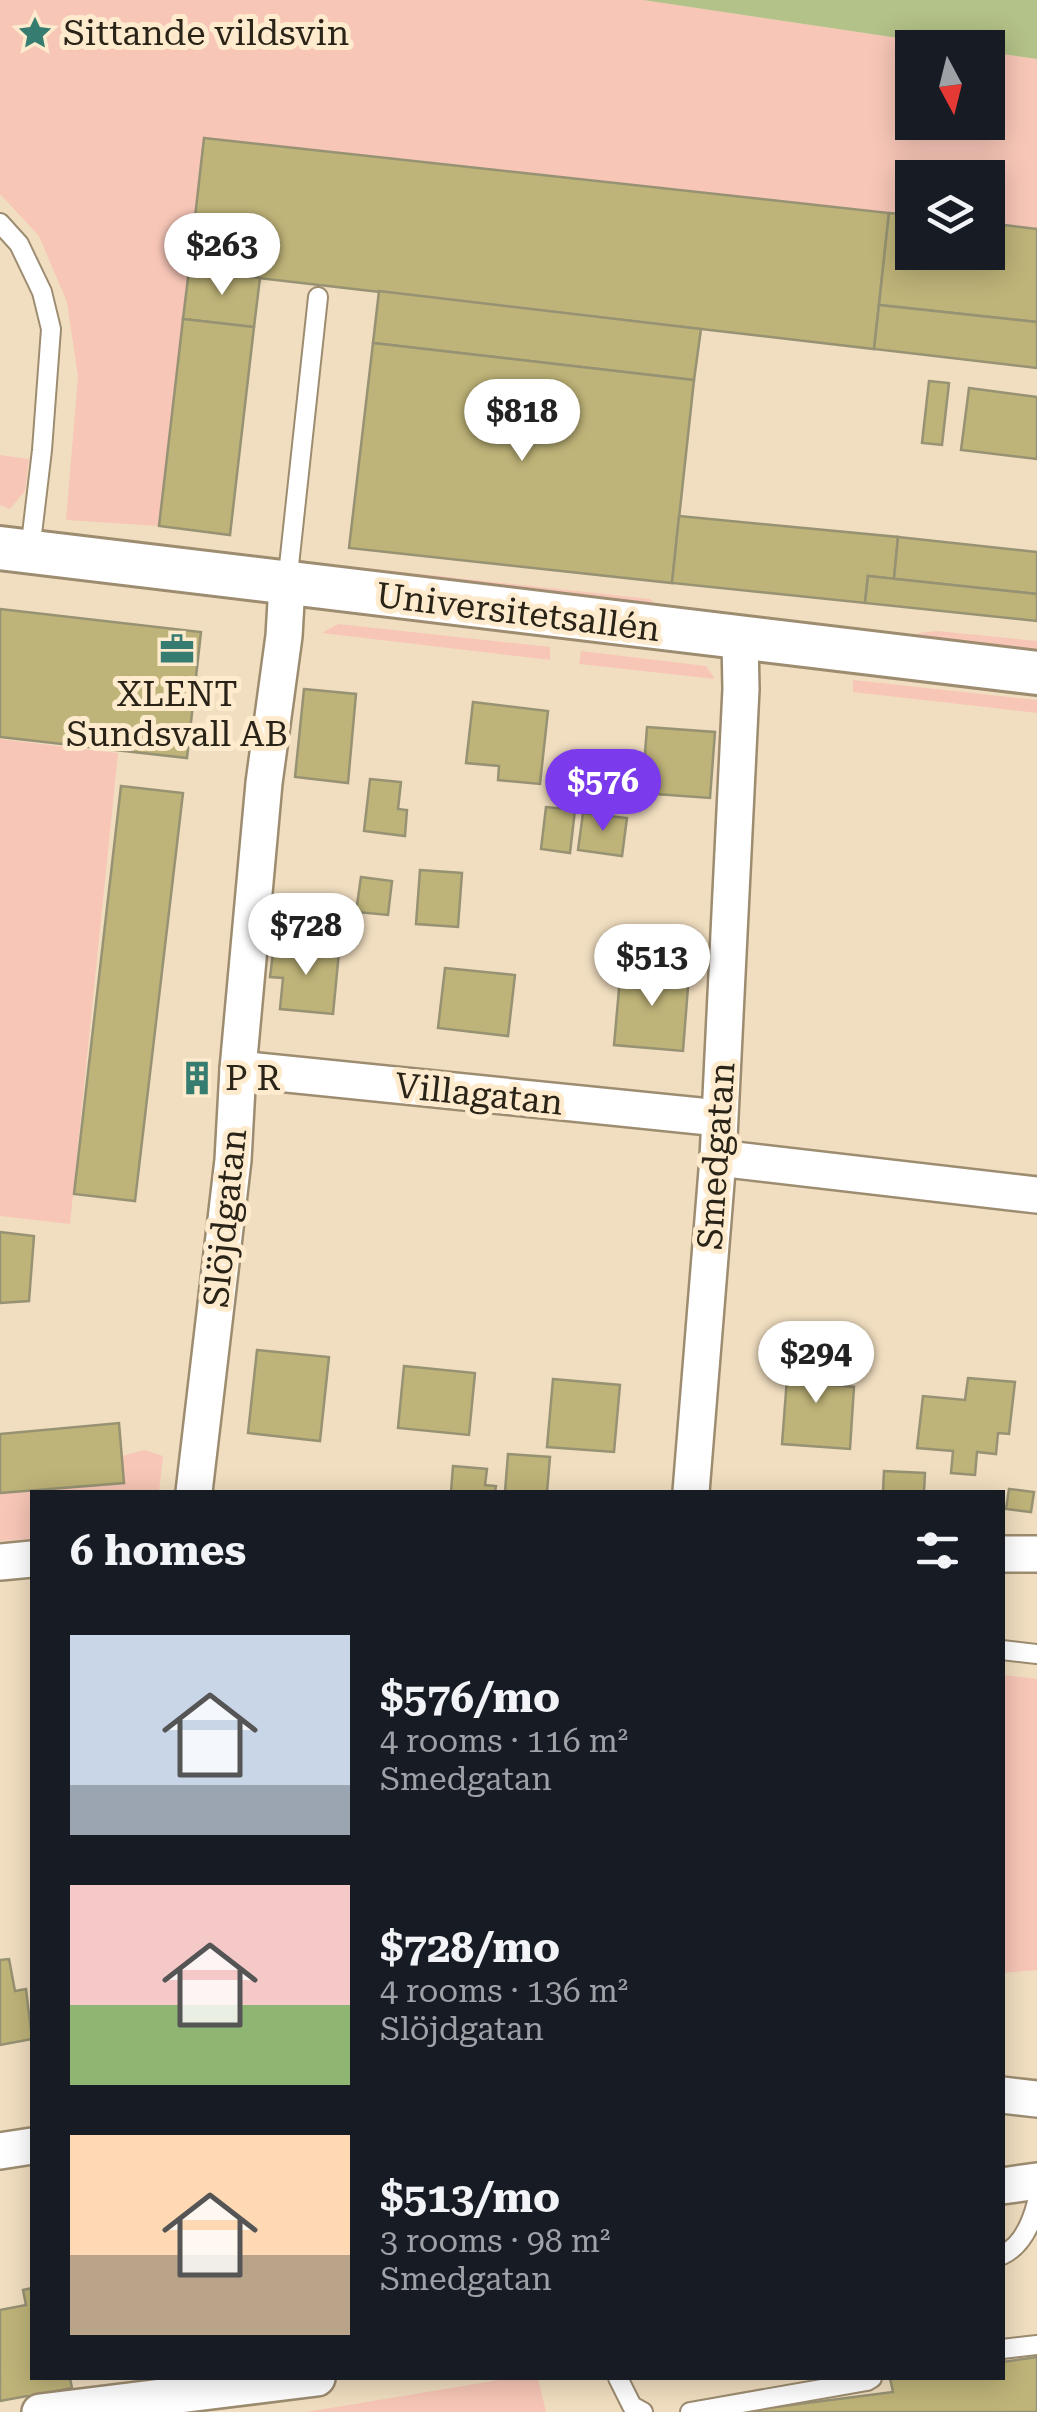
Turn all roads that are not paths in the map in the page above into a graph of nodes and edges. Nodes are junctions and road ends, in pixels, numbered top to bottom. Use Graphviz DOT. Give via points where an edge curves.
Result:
graph roads {
  1 [pos="0,223"];
  2 [pos="318,297"];
  3 [pos="15,550"];
  4 [pos="286,584"];
  5 [pos="740,639"];
  6 [pos="1037,673"];
  7 [pos="238,1069"];
  8 [pos="719,1118"];
  9 [pos="718,1158"];
  10 [pos="1037,1194"];
  11 [pos="194,1490"];
  12 [pos="691,1490"];
  13 [pos="1005,1554"];
  14 [pos="1037,1554"];
  15 [pos="30,1559"];
  16 [pos="0,1562"];
  17 [pos="1005,1650"];
  18 [pos="1037,1654"];
  19 [pos="1005,2095"];
  20 [pos="1037,2099"];
  21 [pos="30,2146"];
  22 [pos="0,2151"];
  23 [pos="1037,2182"];
  24 [pos="1005,2186"];
  25 [pos="1037,2202"];
  26 [pos="1005,2254"];
  27 [pos="1037,2345"];
  28 [pos="1005,2349"];
  29 [pos="301,2380"];
  30 [pos="619,2380"];
  31 [pos="870,2380"];
  32 [pos="40,2412"];
  33 [pos="643,2412"];
  34 [pos="690,2412"];
  1 -- 3 [label="lane" via="19,244 51,329 42,450"];
  2 -- 4 [label="lane"];
  3 -- 4 [label="street, Universitetsallén"];
  4 -- 5 [label="street, Universitetsallén"];
  4 -- 7 [label="street, Slöjdgatan"];
  5 -- 6 [label="street, Universitetsallén"];
  5 -- 8 [label="street, Smedgatan"];
  7 -- 8 [label="street, Villagatan"];
  7 -- 11 [label="street, Slöjdgatan"];
  8 -- 9 [label="street, Smedgatan"];
  9 -- 10 [label="street"];
  9 -- 12 [label="street, Smedgatan"];
  13 -- 14 [label="street"];
  15 -- 16 [label="street"];
  17 -- 18 [label="lane"];
  19 -- 20 [label="street"];
  21 -- 22 [label="street"];
  23 -- 24 [label="street"];
  25 -- 26 [label="lane" via="1032,2222"];
  27 -- 28 [label="lane"];
  29 -- 32 [label="street"];
  30 -- 33 [label="lane" via="632,2406"];
  31 -- 34 [label="lane"];
}
